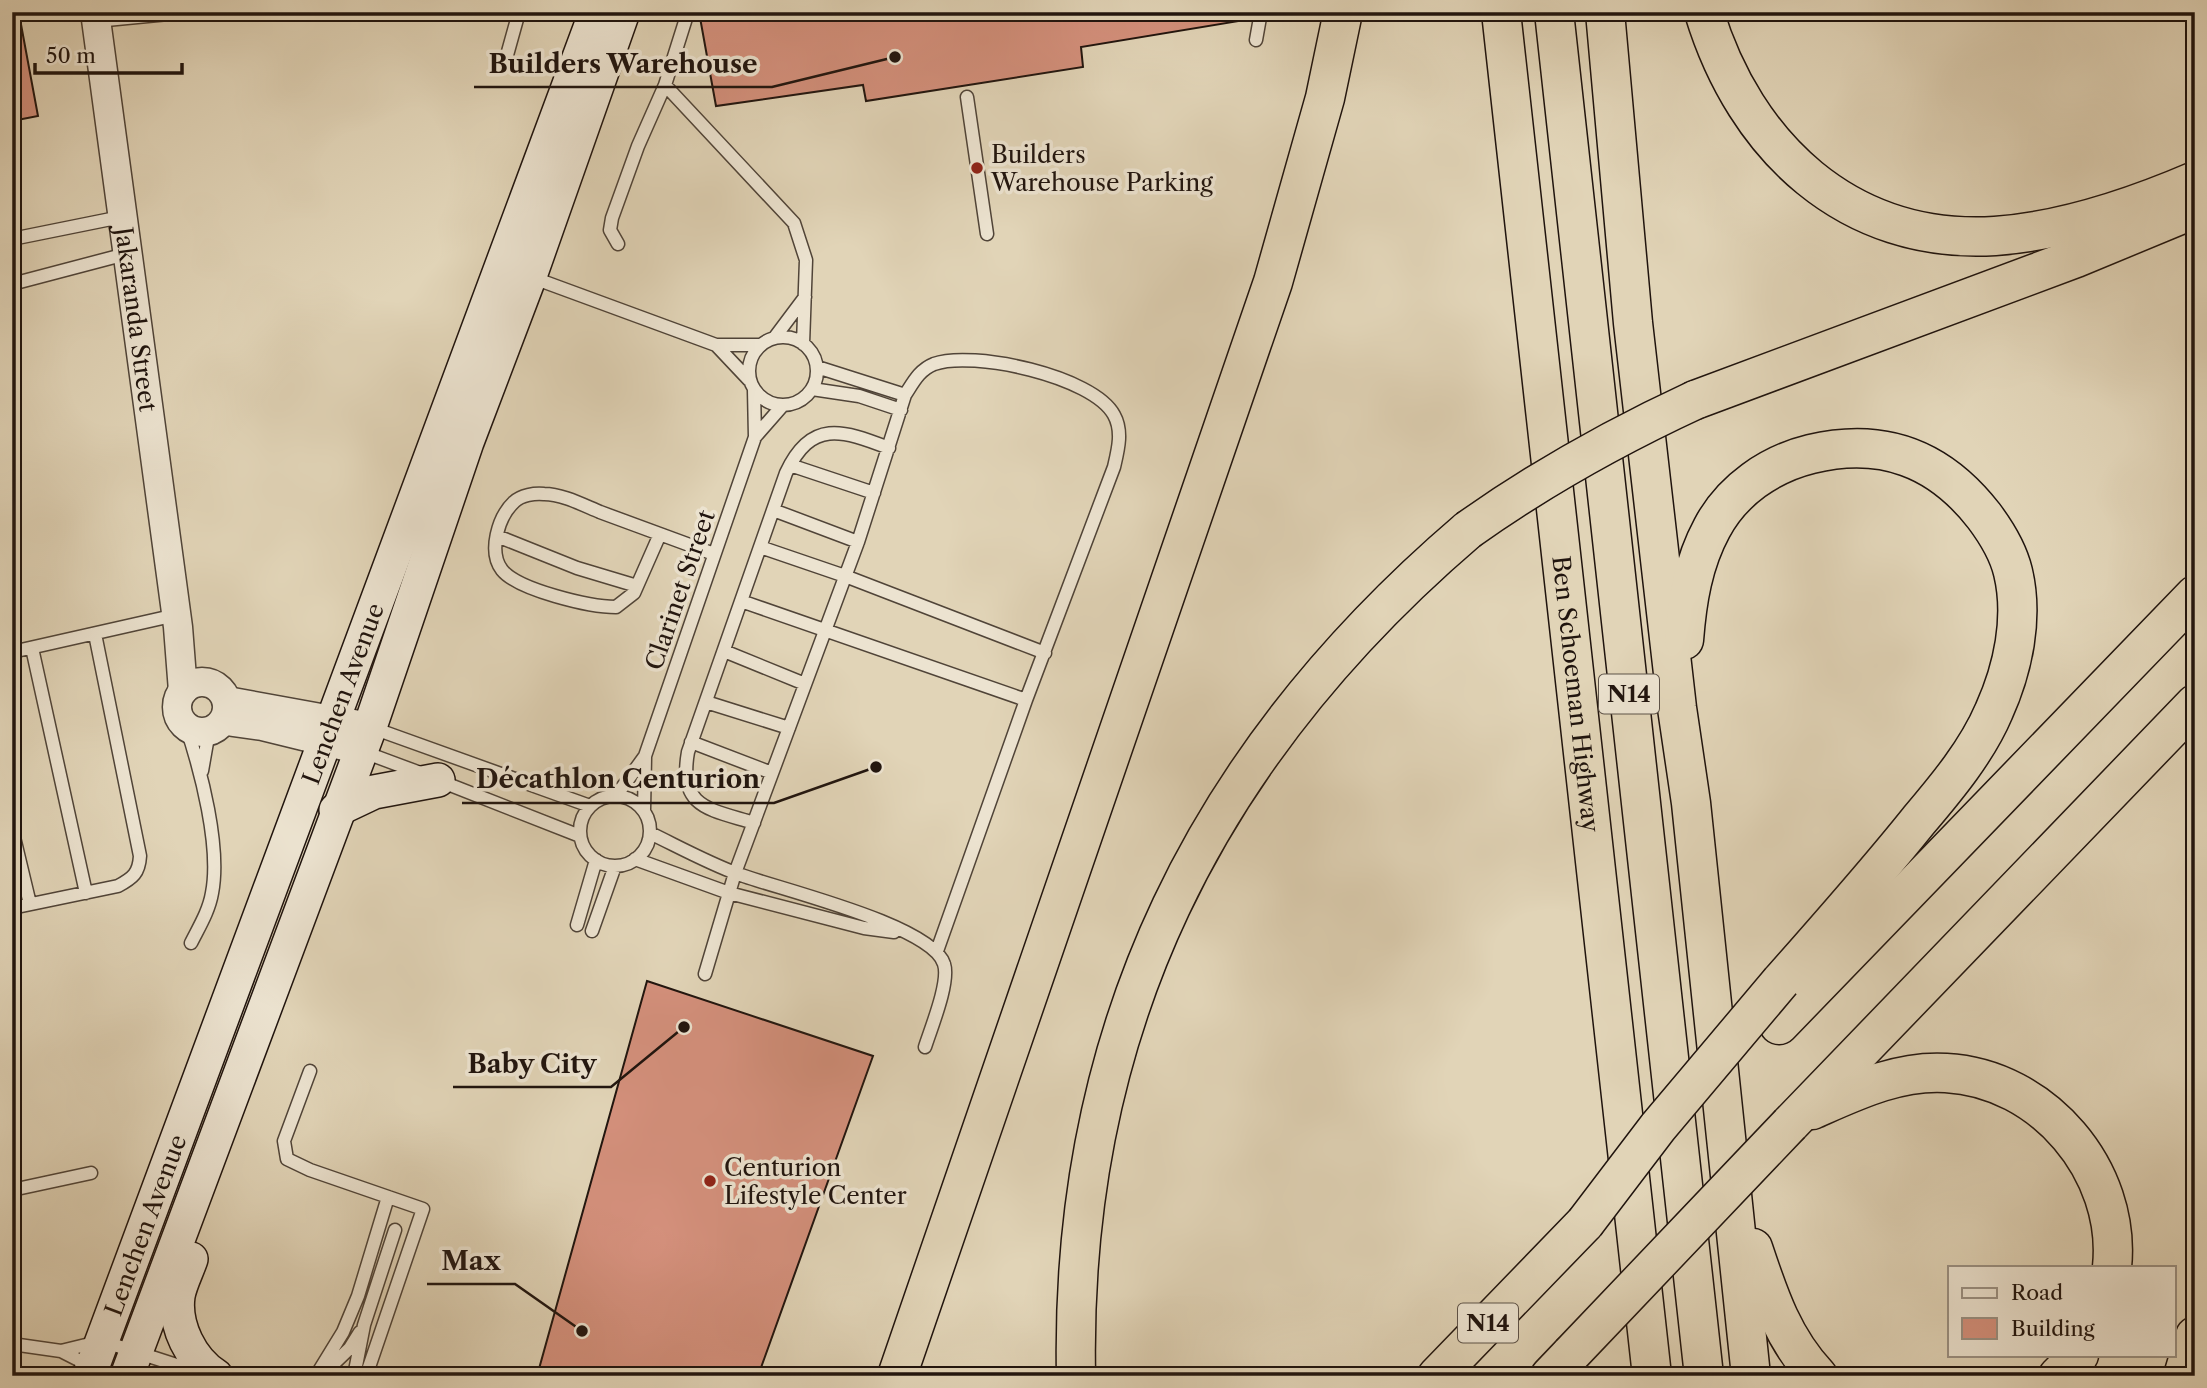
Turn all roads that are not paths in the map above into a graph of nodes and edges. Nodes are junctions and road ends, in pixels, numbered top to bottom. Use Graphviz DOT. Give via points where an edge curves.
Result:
graph roads {
  1 [pos="189,12"];
  2 [pos="519,12"];
  3 [pos="596,12"];
  4 [pos="623,12"];
  5 [pos="688,12"];
  6 [pos="1261,12"];
  7 [pos="1343,12"];
  8 [pos="1502,12"];
  9 [pos="1555,12"];
  10 [pos="1605,12"];
  11 [pos="1704,12"];
  12 [pos="143,15"];
  13 [pos="95,17"];
  14 [pos="1256,40"];
  15 [pos="504,66"];
  16 [pos="665,86"];
  17 [pos="967,97"];
  18 [pos="2195,181"];
  19 [pos="2195,209"];
  20 [pos="121,216"];
  21 [pos="987,234"];
  22 [pos="12,239"];
  23 [pos="618,244"];
  24 [pos="126,254"];
  25 [pos="530,276"];
  26 [pos="12,284"];
  27 [pos="805,296"];
  28 [pos="775,337"];
  29 [pos="803,344"];
  30 [pos="716,345"];
  31 [pos="760,345"];
  32 [pos="817,367"];
  33 [pos="752,385"];
  34 [pos="812,389"];
  35 [pos="905,395"];
  36 [pos="783,405"];
  37 [pos="901,410"];
  38 [pos="755,437"];
  39 [pos="889,448"];
  40 [pos="790,465"];
  41 [pos="874,493"];
  42 [pos="773,510"];
  43 [pos="660,534"];
  44 [pos="497,536"];
  45 [pos="858,542"];
  46 [pos="760,547"];
  47 [pos="714,554"];
  48 [pos="845,576"];
  49 [pos="637,586"];
  50 [pos="2195,595"];
  51 [pos="741,601"];
  52 [pos="177,621"];
  53 [pos="824,631"];
  54 [pos="95,635"];
  55 [pos="32,648"];
  56 [pos="724,651"];
  57 [pos="12,652"];
  58 [pos="1045,653"];
  59 [pos="805,684"];
  60 [pos="194,686"];
  61 [pos="1026,701"];
  62 [pos="706,702"];
  63 [pos="2195,704"];
  64 [pos="211,720"];
  65 [pos="789,728"];
  66 [pos="328,729"];
  67 [pos="365,739"];
  68 [pos="691,742"];
  69 [pos="645,756"];
  70 [pos="772,773"];
  71 [pos="202,775"];
  72 [pos="438,780"];
  73 [pos="616,796"];
  74 [pos="1691,803"];
  75 [pos="590,806"];
  76 [pos="336,810"];
  77 [pos="644,811"];
  78 [pos="754,823"];
  79 [pos="12,829"];
  80 [pos="650,833"];
  81 [pos="580,835"];
  82 [pos="635,859"];
  83 [pos="596,860"];
  84 [pos="615,866"];
  85 [pos="735,873"];
  86 [pos="86,893"];
  87 [pos="729,893"];
  88 [pos="30,904"];
  89 [pos="12,908"];
  90 [pos="577,925"];
  91 [pos="592,931"];
  92 [pos="908,933"];
  93 [pos="191,943"];
  94 [pos="937,951"];
  95 [pos="705,974"];
  96 [pos="925,1047"];
  97 [pos="310,1071"];
  98 [pos="232,1099"];
  99 [pos="1623,1115"];
  100 [pos="1793,1121"];
  101 [pos="91,1172"];
  102 [pos="12,1190"];
  103 [pos="1733,1190"];
  104 [pos="388,1197"];
  105 [pos="1585,1223"];
  106 [pos="395,1230"];
  107 [pos="2112,1266"];
  108 [pos="364,1325"];
  109 [pos="2195,1336"];
  110 [pos="12,1344"];
  111 [pos="61,1351"];
  112 [pos="2077,1356"];
  113 [pos="131,1364"];
  114 [pos="98,1365"];
  115 [pos="1560,1365"];
  116 [pos="208,1376"];
  117 [pos="216,1376"];
  118 [pos="319,1376"];
  119 [pos="354,1376"];
  120 [pos="366,1376"];
  121 [pos="897,1376"];
  122 [pos="1076,1376"];
  123 [pos="1437,1376"];
  124 [pos="1633,1376"];
  125 [pos="1652,1376"];
  126 [pos="1704,1376"];
  127 [pos="1751,1376"];
  128 [pos="1818,1376"];
  129 [pos="2058,1376"];
  130 [pos="2183,1376"];
  1 -- 12 [label="lane"];
  2 -- 15 [label="lane"];
  3 -- 66 [label="main road, Lenchen Avenue"];
  4 -- 25 [label="main road, Lenchen Avenue"];
  5 -- 16 [label="lane"];
  6 -- 14 [label="lane"];
  7 -- 121 [label="highway" via="1325,98 1273,282"];
  8 -- 99 [label="highway, Ben Schoeman Highway / N14"];
  9 -- 126 [label="highway, Ben Schoeman Highway / N14"];
  10 -- 74 [label="highway" via="1633,323"];
  11 -- 18 [label="highway" via="1733,86 1765,134 1812,182 1877,219 1947,234 1994,236 2074,223"];
  12 -- 13 [label="lane"];
  13 -- 20 [label="street, Jakaranda Street"];
  16 -- 23 [label="lane" via="612,218 610,230"];
  16 -- 27 [label="lane" via="794,223 806,260"];
  17 -- 21 [label="lane"];
  19 -- 122 [label="highway, bridge" via="1695,400 1637,427 1529,487 1468,530 1367,624 1301,698 1245,772 1196,855 1129,1007 1090,1159 1079,1247"];
  20 -- 22 [label="lane"];
  20 -- 24 [label="street, Jakaranda Street"];
  24 -- 26 [label="lane"];
  24 -- 52 [label="street, Jakaranda Street"];
  25 -- 30 [label="lane"];
  25 -- 67 [label="main road, Lenchen Avenue" via="467,442"];
  27 -- 28 [label="lane"];
  27 -- 29 [label="lane"];
  28 -- 29 [label="lane" via="787,336"];
  28 -- 31 [label="lane"];
  29 -- 32 [label="lane"];
  30 -- 31 [label="lane"];
  30 -- 33 [label="lane"];
  31 -- 33 [label="lane, Clarinet Street" via="750,358"];
  32 -- 34 [label="lane"];
  32 -- 35 [label="lane"];
  33 -- 36 [label="lane" via="762,398"];
  33 -- 38 [label="lane, Clarinet Street"];
  34 -- 36 [label="lane, Clarinet Street"];
  34 -- 37 [label="lane" via="859,396"];
  35 -- 37 [label="lane"];
  35 -- 58 [label="lane" via="917,375 930,365 974,359 1080,387 1114,414 1120,434 1114,467"];
  36 -- 38 [label="lane, Clarinet Street"];
  37 -- 39 [label="lane"];
  38 -- 47 [label="lane, Clarinet Street"];
  39 -- 40 [label="lane" via="835,431 805,444"];
  39 -- 41 [label="lane"];
  40 -- 41 [label="lane"];
  40 -- 42 [label="lane"];
  41 -- 45 [label="lane"];
  42 -- 45 [label="lane"];
  42 -- 46 [label="lane"];
  43 -- 44 [label="lane" via="541,493 514,501"];
  43 -- 47 [label="lane"];
  43 -- 49 [label="lane"];
  44 -- 49 [label="lane"];
  44 -- 49 [label="lane" via="495,557 514,580 607,607 628,601"];
  45 -- 48 [label="lane"];
  46 -- 48 [label="lane"];
  46 -- 51 [label="lane"];
  47 -- 69 [label="lane, Clarinet Street"];
  48 -- 53 [label="lane"];
  48 -- 58 [label="lane"];
  50 -- 105 [label="highway, N14, bridge"];
  51 -- 53 [label="lane"];
  51 -- 56 [label="lane"];
  52 -- 54 [label="lane"];
  52 -- 60 [label="street, Jakaranda Street"];
  53 -- 59 [label="lane"];
  53 -- 61 [label="lane"];
  54 -- 55 [label="lane"];
  54 -- 86 [label="lane" via="140,856 139,870 132,878"];
  55 -- 57 [label="lane"];
  55 -- 86 [label="lane"];
  56 -- 59 [label="lane"];
  56 -- 62 [label="lane"];
  58 -- 61 [label="lane"];
  59 -- 65 [label="lane"];
  60 -- 64 [label="street, Jakaranda Street" via="219,688"];
  60 -- 64 [label="street, Jakaranda Street" via="177,709"];
  61 -- 94 [label="lane"];
  62 -- 65 [label="lane"];
  62 -- 68 [label="lane"];
  63 -- 100 [label="highway"];
  64 -- 66 [label="street"];
  64 -- 71 [label="lane, Jakaranda Street"];
  64 -- 71 [label="lane, Jakaranda Street"];
  65 -- 70 [label="lane"];
  66 -- 67 [label="street"];
  66 -- 114 [label="main road, Lenchen Avenue"];
  67 -- 72 [label="lane"];
  67 -- 75 [label="lane"];
  67 -- 76 [label="main road, Lenchen Avenue"];
  68 -- 70 [label="lane"];
  68 -- 78 [label="lane" via="684,774 694,800"];
  69 -- 73 [label="lane, Clarinet Street"];
  69 -- 77 [label="lane, Clarinet Street"];
  70 -- 78 [label="lane"];
  71 -- 93 [label="lane, Jakaranda Street" via="214,881"];
  72 -- 76 [label="main road" via="382,790"];
  72 -- 81 [label="lane"];
  73 -- 75 [label="lane"];
  73 -- 77 [label="lane"];
  74 -- 103 [label="highway"];
  74 -- 105 [label="highway, bridge" via="1684,645 1687,602 1696,565 1712,527 1727,506 1749,483 1798,457 1853,448 1879,449 1936,469 1992,527 2013,571 2017,624 1994,713 1950,783 1658,1127"];
  75 -- 81 [label="lane" via="581,820"];
  76 -- 98 [label="main road, Lenchen Avenue"];
  77 -- 80 [label="lane"];
  78 -- 85 [label="lane"];
  79 -- 88 [label="lane"];
  80 -- 82 [label="lane" via="648,845"];
  80 -- 85 [label="lane"];
  81 -- 83 [label="lane" via="583,847"];
  82 -- 84 [label="lane"];
  82 -- 87 [label="lane"];
  83 -- 84 [label="lane"];
  83 -- 90 [label="lane"];
  84 -- 91 [label="lane"];
  85 -- 87 [label="lane"];
  85 -- 92 [label="lane"];
  86 -- 88 [label="lane"];
  87 -- 92 [label="lane" via="864,928"];
  87 -- 95 [label="lane"];
  88 -- 89 [label="lane"];
  92 -- 94 [label="lane"];
  94 -- 96 [label="lane" via="945,965 945,981"];
  97 -- 104 [label="lane" via="284,1142 287,1159"];
  98 -- 113 [label="main road, Lenchen Avenue"];
  98 -- 117 [label="main road" via="229,1149 178,1295 187,1345"];
  99 -- 124 [label="highway"];
  99 -- 125 [label="highway, Ben Schoeman Highway / N14"];
  100 -- 107 [label="highway" via="1855,1091 1914,1074 1982,1079 2017,1093 2066,1131 2085,1156 2107,1206 2113,1232"];
  100 -- 115 [label="highway, bridge"];
  101 -- 102 [label="lane"];
  103 -- 127 [label="highway"];
  103 -- 128 [label="highway" via="1783,1329"];
  104 -- 118 [label="lane" via="358,1296"];
  104 -- 120 [label="lane" via="423,1209"];
  105 -- 123 [label="highway, N14"];
  106 -- 108 [label="lane"];
  108 -- 118 [label="lane" via="350,1348"];
  108 -- 119 [label="lane"];
  109 -- 130 [label="highway"];
  110 -- 111 [label="lane"];
  111 -- 114 [label="lane"];
  111 -- 114 [label="lane"];
  112 -- 129 [label="highway"];
  113 -- 114 [label="lane"];
  113 -- 116 [label="lane"];
}
